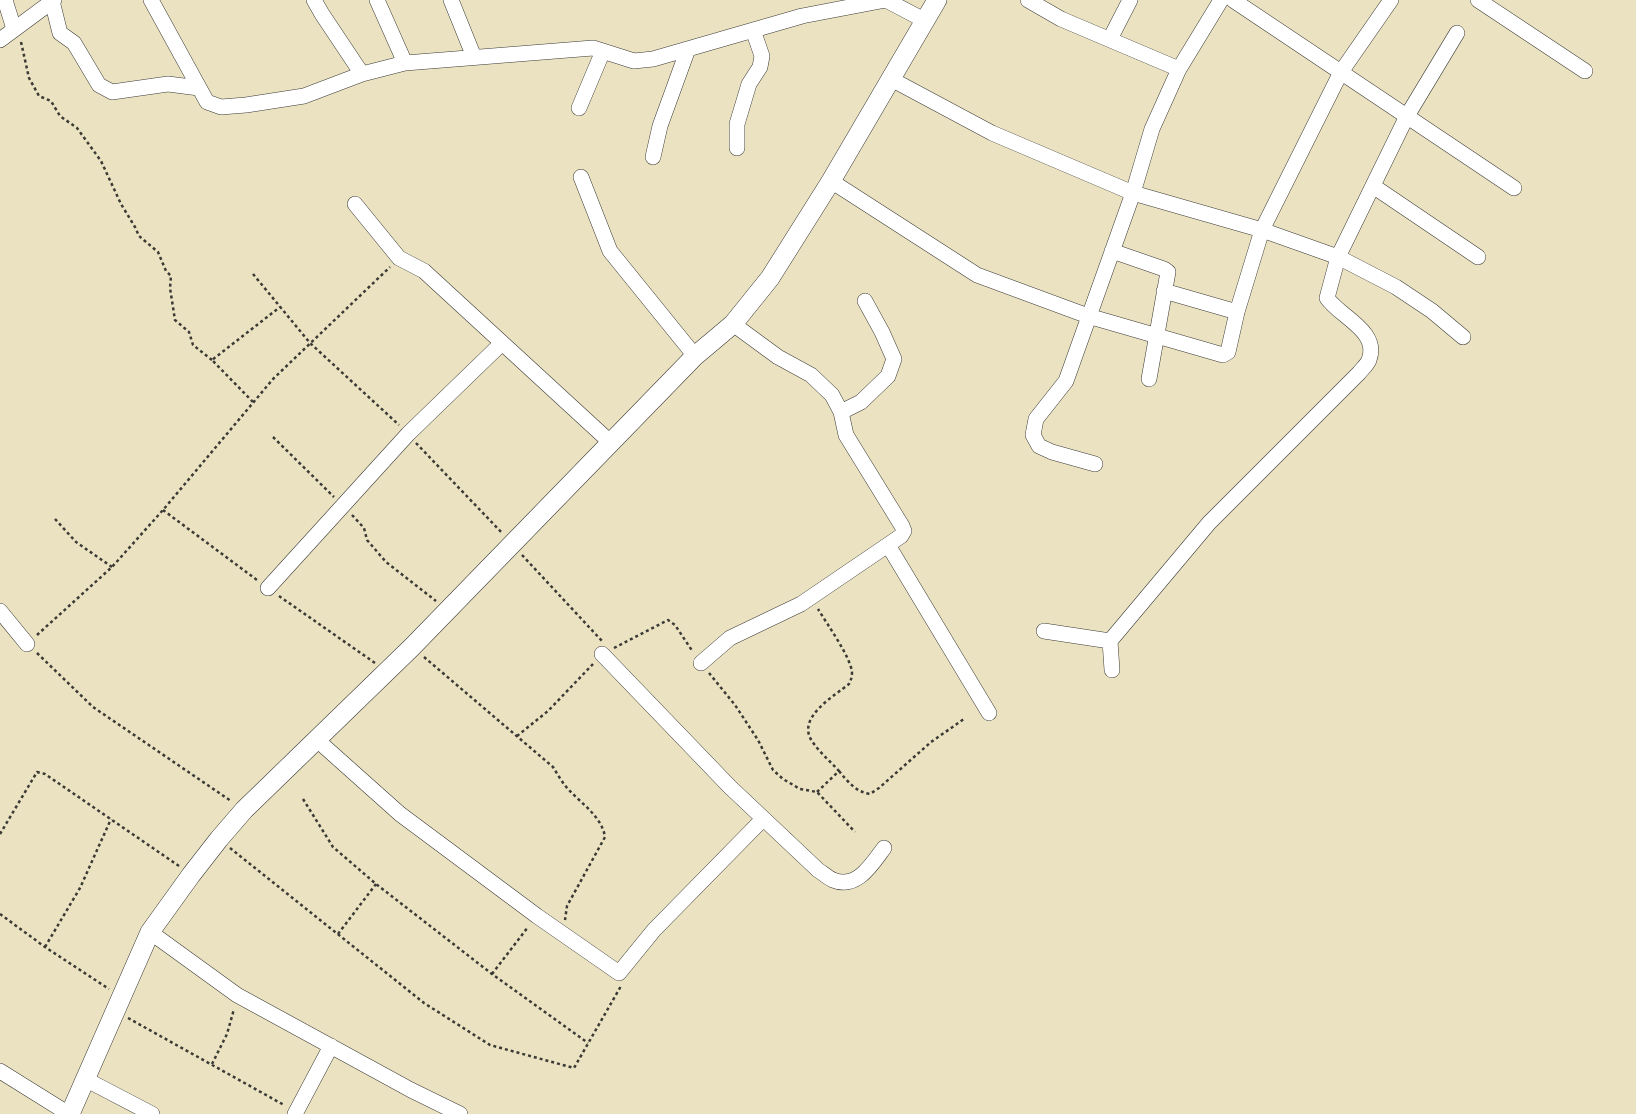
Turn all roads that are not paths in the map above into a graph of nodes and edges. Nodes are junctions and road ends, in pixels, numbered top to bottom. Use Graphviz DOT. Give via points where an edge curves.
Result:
graph roads {
  1 [pos="4,0"];
  2 [pos="151,0"];
  3 [pos="314,0"];
  4 [pos="377,0"];
  5 [pos="451,0"];
  6 [pos="886,0"];
  7 [pos="937,0"];
  8 [pos="1028,0"];
  9 [pos="1130,0"];
  10 [pos="1221,0"];
  11 [pos="1234,0"];
  12 [pos="1391,0"];
  13 [pos="1478,0"];
  14 [pos="53,1"];
  15 [pos="924,20"];
  16 [pos="14,29"];
  17 [pos="753,30"];
  18 [pos="1458,33"];
  19 [pos="1110,39"];
  20 [pos="0,40"];
  21 [pos="688,49"];
  22 [pos="603,51"];
  23 [pos="474,57"];
  24 [pos="405,63"];
  25 [pos="1179,69"];
  26 [pos="1585,70"];
  27 [pos="1341,72"];
  28 [pos="362,74"];
  29 [pos="891,79"];
  30 [pos="199,88"];
  31 [pos="579,108"];
  32 [pos="1407,116"];
  33 [pos="737,148"];
  34 [pos="653,156"];
  35 [pos="581,177"];
  36 [pos="831,181"];
  37 [pos="1373,186"];
  38 [pos="1514,188"];
  39 [pos="1133,193"];
  40 [pos="355,204"];
  41 [pos="1262,230"];
  42 [pos="1112,251"];
  43 [pos="1478,256"];
  44 [pos="1338,257"];
  45 [pos="1164,291"];
  46 [pos="865,301"];
  47 [pos="1237,312"];
  48 [pos="1088,316"];
  49 [pos="733,324"];
  50 [pos="1156,335"];
  51 [pos="1463,337"];
  52 [pos="502,343"];
  53 [pos="695,356"];
  54 [pos="1148,379"];
  55 [pos="841,412"];
  56 [pos="610,442"];
  57 [pos="1095,464"];
  58 [pos="888,545"];
  59 [pos="268,588"];
  60 [pos="0,612"];
  61 [pos="1044,631"];
  62 [pos="1110,641"];
  63 [pos="27,644"];
  64 [pos="606,652"];
  65 [pos="701,663"];
  66 [pos="1112,670"];
  67 [pos="989,713"];
  68 [pos="316,739"];
  69 [pos="763,819"];
  70 [pos="884,848"];
  71 [pos="150,932"];
  72 [pos="331,1046"];
  73 [pos="0,1071"];
  74 [pos="85,1079"];
  75 [pos="296,1113"];
  76 [pos="70,1114"];
  77 [pos="152,1114"];
  78 [pos="460,1114"];
  1 -- 16 [label="street"];
  2 -- 30 [label="street"];
  3 -- 28 [label="street"];
  4 -- 24 [label="street"];
  5 -- 23 [label="street"];
  6 -- 15 [label="street"];
  6 -- 17 [label="street" via="802,16"];
  7 -- 15 [label="main road"];
  8 -- 19 [label="street" via="1061,19"];
  9 -- 19 [label="street"];
  10 -- 25 [label="street"];
  11 -- 27 [label="street"];
  12 -- 27 [label="street"];
  13 -- 26 [label="street"];
  14 -- 16 [label="street"];
  14 -- 30 [label="street" via="60,33 74,43 99,85 112,92 168,84"];
  15 -- 29 [label="main road"];
  16 -- 20 [label="street"];
  17 -- 21 [label="street"];
  17 -- 33 [label="street" via="762,56 760,67 749,84 737,124"];
  18 -- 32 [label="street"];
  19 -- 25 [label="street"];
  21 -- 22 [label="street" via="653,59 634,61"];
  21 -- 34 [label="street" via="660,126"];
  22 -- 23 [label="street" via="593,48"];
  22 -- 31 [label="street"];
  23 -- 24 [label="street"];
  24 -- 28 [label="street"];
  25 -- 39 [label="street" via="1152,129"];
  27 -- 32 [label="street"];
  27 -- 41 [label="street"];
  28 -- 30 [label="street" via="304,96 246,105 222,107 207,102"];
  29 -- 36 [label="main road"];
  29 -- 39 [label="street" via="992,133"];
  32 -- 37 [label="street"];
  32 -- 38 [label="street"];
  35 -- 53 [label="street" via="610,251"];
  36 -- 48 [label="street" via="977,275"];
  36 -- 49 [label="main road" via="770,278"];
  37 -- 43 [label="street"];
  37 -- 44 [label="street"];
  39 -- 41 [label="street"];
  39 -- 42 [label="street"];
  40 -- 52 [label="street" via="400,258 424,271"];
  41 -- 44 [label="street"];
  41 -- 47 [label="street"];
  42 -- 45 [label="street" via="1166,270 1168,272"];
  42 -- 48 [label="street"];
  44 -- 51 [label="street" via="1402,291 1432,311"];
  44 -- 62 [label="street" via="1327,298 1333,306 1357,324 1365,335 1370,347 1369,360 1209,523"];
  45 -- 47 [label="street"];
  45 -- 50 [label="street"];
  46 -- 55 [label="street" via="894,359 888,376 862,402"];
  47 -- 50 [label="street" via="1228,352 1223,355"];
  48 -- 50 [label="street"];
  48 -- 57 [label="street" via="1066,381 1036,419 1033,435 1039,446"];
  49 -- 53 [label="main road"];
  49 -- 55 [label="street" via="778,357 811,375 832,395"];
  50 -- 54 [label="street"];
  52 -- 56 [label="street"];
  52 -- 59 [label="street" via="408,434"];
  53 -- 56 [label="main road"];
  55 -- 58 [label="street" via="846,435 904,531"];
  56 -- 68 [label="main road" via="412,647"];
  58 -- 65 [label="street" via="801,604 730,638"];
  58 -- 67 [label="street"];
  60 -- 63 [label="street"];
  61 -- 62 [label="street"];
  62 -- 66 [label="street"];
  64 -- 69 [label="street" via="730,787"];
  68 -- 69 [label="street" via="400,814 537,916 619,973 654,930"];
  68 -- 71 [label="main road" via="244,810 219,839"];
  69 -- 70 [label="street" via="818,870 833,880 854,881 868,869"];
  71 -- 72 [label="street" via="237,995"];
  71 -- 74 [label="main road"];
  72 -- 75 [label="street"];
  72 -- 78 [label="street"];
  73 -- 76 [label="street"];
  74 -- 76 [label="main road"];
  74 -- 77 [label="street"];
}
